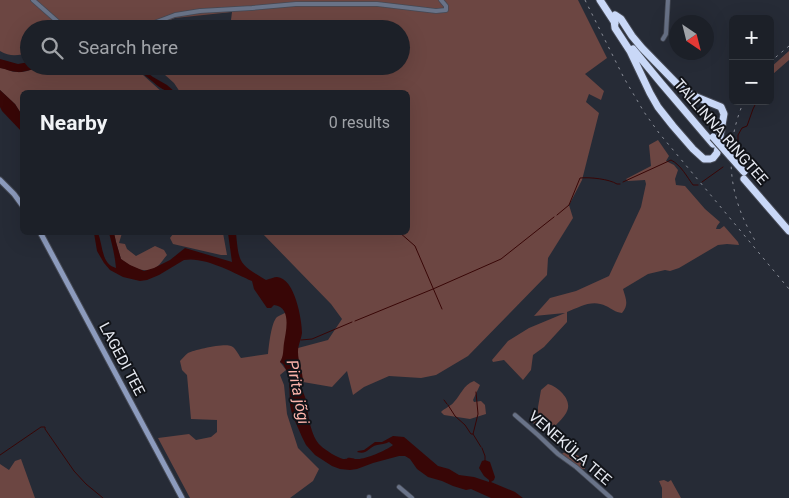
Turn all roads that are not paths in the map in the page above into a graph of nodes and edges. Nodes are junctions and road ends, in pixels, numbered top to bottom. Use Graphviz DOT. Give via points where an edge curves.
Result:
graph roads {
  1 [pos="33,0"];
  2 [pos="441,0"];
  3 [pos="600,0"];
  4 [pos="605,0"];
  5 [pos="668,0"];
  6 [pos="614,18"];
  7 [pos="56,20"];
  8 [pos="162,20"];
  9 [pos="663,39"];
  10 [pos="744,176"];
  11 [pos="0,180"];
  12 [pos="20,202"];
  13 [pos="789,225"];
  14 [pos="789,231"];
  15 [pos="42,235"];
  16 [pos="515,416"];
  17 [pos="399,487"];
  18 [pos="182,498"];
  19 [pos="412,498"];
  20 [pos="611,498"];
  1 -- 7 [label="street"];
  2 -- 8 [label="street" via="446,10 377,4 296,4 200,11"];
  3 -- 6 [label="highway, TALLINNA RINGTEE"];
  4 -- 6 [label="highway, TALLINNA RINGTEE"];
  5 -- 9 [label="street"];
  6 -- 6 [label="highway" via="615,28 672,126 700,156 713,158 717,154 724,118 721,107 680,87 642,48 621,20"];
  6 -- 10 [label="highway, TALLINNA RINGTEE" via="642,60"];
  10 -- 13 [label="highway, TALLINNA RINGTEE"];
  10 -- 14 [label="highway, TALLINNA RINGTEE"];
  11 -- 12 [label="street"];
  15 -- 18 [label="street, LAGEDI TEE"];
  16 -- 20 [label="street, VENEKÜLA TEE"];
  17 -- 19 [label="street"];
}
